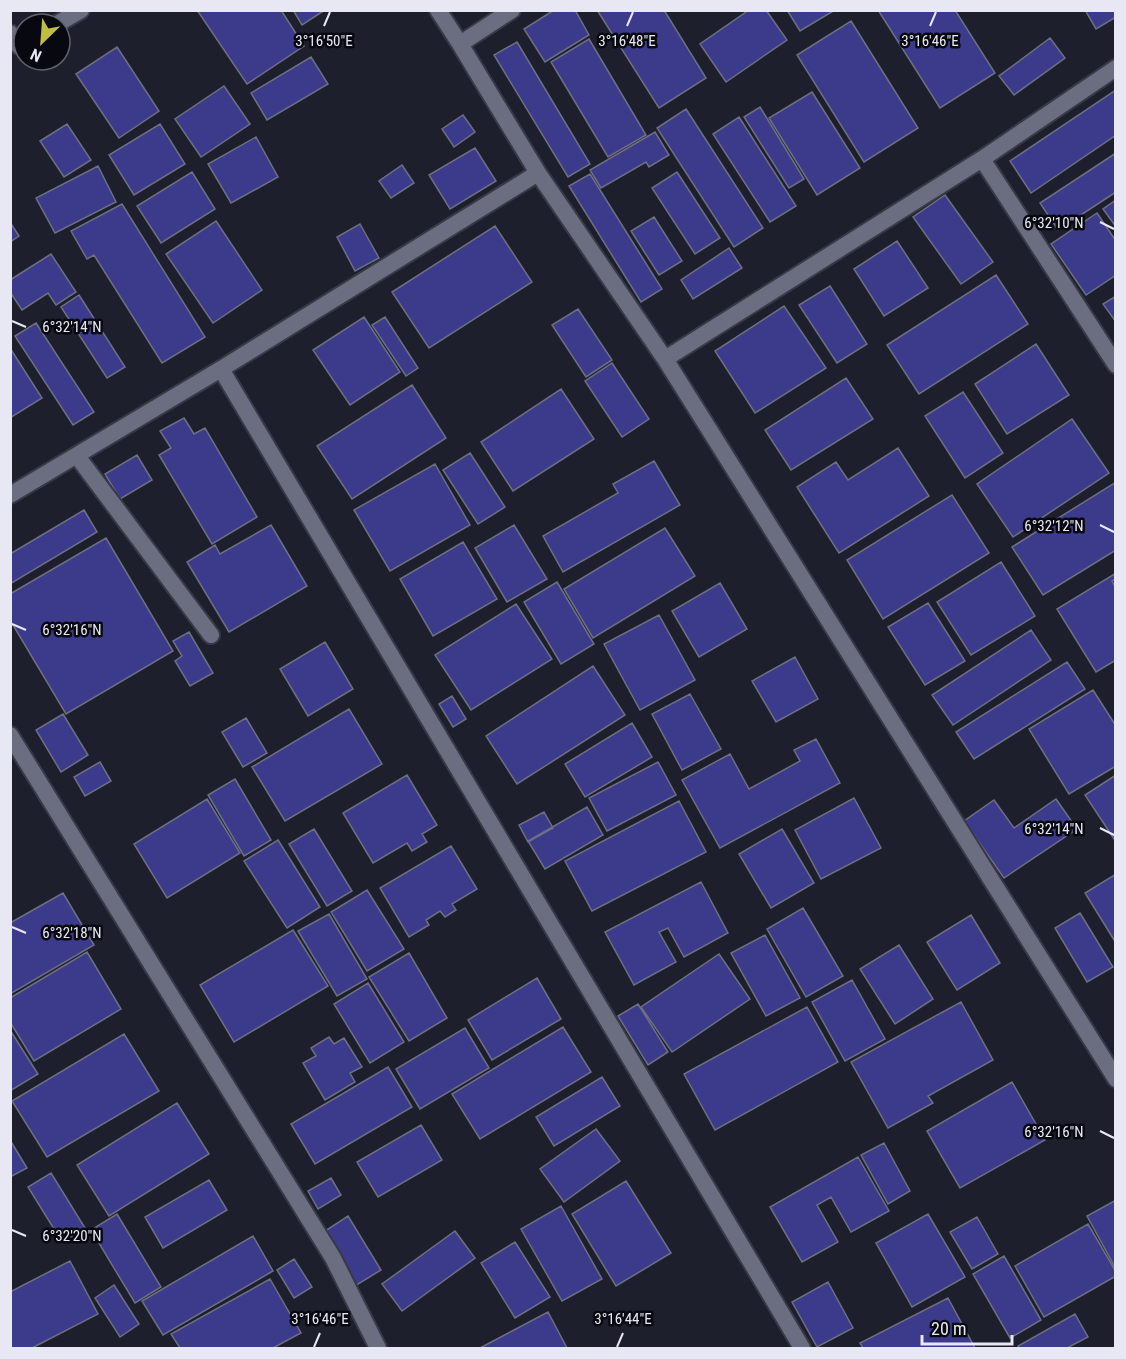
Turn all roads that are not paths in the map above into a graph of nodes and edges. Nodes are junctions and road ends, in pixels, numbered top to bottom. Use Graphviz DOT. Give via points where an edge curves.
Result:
graph roads {
  1 [pos="438,10"];
  2 [pos="512,10"];
  3 [pos="460,44"];
  4 [pos="1116,68"];
  5 [pos="982,159"];
  6 [pos="538,173"];
  7 [pos="664,359"];
  8 [pos="1116,365"];
  9 [pos="221,369"];
  10 [pos="77,456"];
  11 [pos="10,495"];
  12 [pos="211,635"];
  13 [pos="10,735"];
  14 [pos="1116,1079"];
  15 [pos="378,1348"];
  16 [pos="802,1348"];
  1 -- 3 [label="street"];
  2 -- 3 [label="street"];
  3 -- 6 [label="street"];
  4 -- 5 [label="street"];
  5 -- 7 [label="street"];
  5 -- 8 [label="street"];
  6 -- 7 [label="street"];
  6 -- 9 [label="street"];
  7 -- 14 [label="street"];
  9 -- 10 [label="street"];
  9 -- 16 [label="street"];
  10 -- 11 [label="street"];
  10 -- 12 [label="street"];
  13 -- 15 [label="street" via="333,1258"];
}
